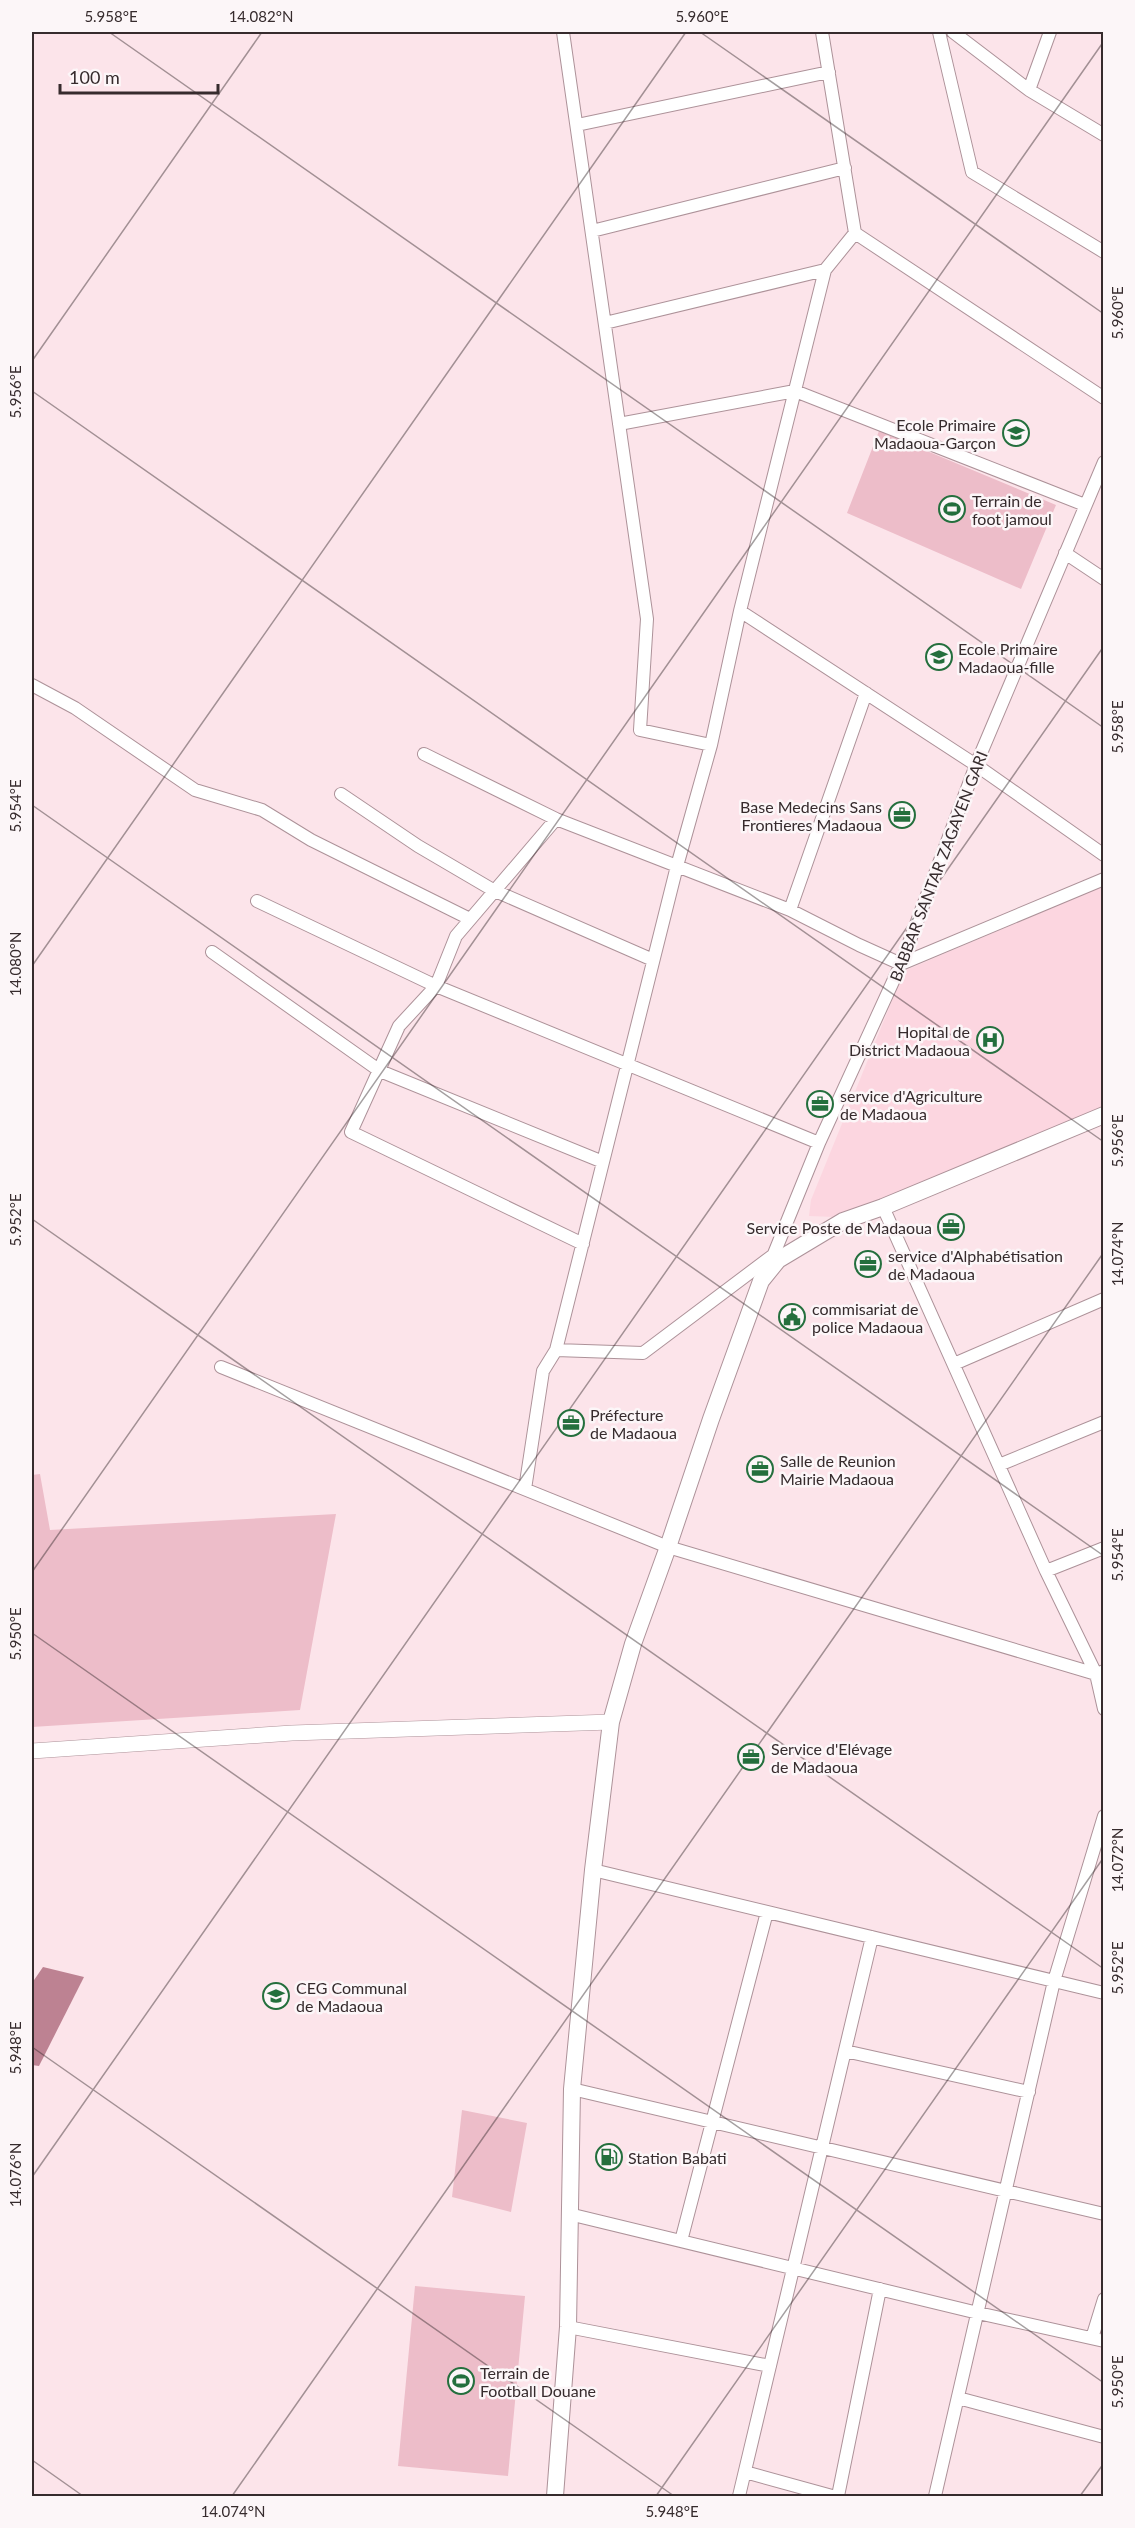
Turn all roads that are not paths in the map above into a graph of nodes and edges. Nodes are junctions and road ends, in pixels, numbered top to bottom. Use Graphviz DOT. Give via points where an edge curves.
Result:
graph roads {
  1 [pos="563,32"];
  2 [pos="822,32"];
  3 [pos="939,32"];
  4 [pos="953,32"];
  5 [pos="1050,32"];
  6 [pos="829,72"];
  7 [pos="1029,90"];
  8 [pos="577,125"];
  9 [pos="1104,135"];
  10 [pos="845,168"];
  11 [pos="592,231"];
  12 [pos="855,233"];
  13 [pos="1104,252"];
  14 [pos="825,270"];
  15 [pos="604,323"];
  16 [pos="795,391"];
  17 [pos="1104,398"];
  18 [pos="619,424"];
  19 [pos="1104,462"];
  20 [pos="1085,506"];
  21 [pos="1065,553"];
  22 [pos="1104,579"];
  23 [pos="740,611"];
  24 [pos="32,685"];
  25 [pos="866,693"];
  26 [pos="711,745"];
  27 [pos="424,754"];
  28 [pos="976,765"];
  29 [pos="341,794"];
  30 [pos="556,819"];
  31 [pos="1104,855"];
  32 [pos="677,866"];
  33 [pos="1104,879"];
  34 [pos="493,890"];
  35 [pos="256,901"];
  36 [pos="790,910"];
  37 [pos="470,919"];
  38 [pos="212,952"];
  39 [pos="653,960"];
  40 [pos="901,964"];
  41 [pos="435,986"];
  42 [pos="627,1066"];
  43 [pos="380,1071"];
  44 [pos="1104,1115"];
  45 [pos="819,1143"];
  46 [pos="603,1162"];
  47 [pos="883,1207"];
  48 [pos="583,1244"];
  49 [pos="770,1263"];
  50 [pos="1104,1299"];
  51 [pos="556,1350"];
  52 [pos="954,1364"];
  53 [pos="221,1367"];
  54 [pos="1104,1422"];
  55 [pos="999,1465"];
  56 [pos="525,1489"];
  57 [pos="668,1547"];
  58 [pos="1104,1548"];
  59 [pos="1046,1571"];
  60 [pos="1100,1672"];
  61 [pos="1104,1709"];
  62 [pos="611,1722"];
  63 [pos="32,1751"];
  64 [pos="1104,1816"];
  65 [pos="593,1870"];
  66 [pos="767,1912"];
  67 [pos="872,1937"];
  68 [pos="1054,1981"];
  69 [pos="1104,1994"];
  70 [pos="845,2051"];
  71 [pos="572,2089"];
  72 [pos="1029,2092"];
  73 [pos="712,2121"];
  74 [pos="822,2147"];
  75 [pos="1006,2191"];
  76 [pos="569,2214"];
  77 [pos="1104,2214"];
  78 [pos="681,2241"];
  79 [pos="794,2267"];
  80 [pos="880,2289"];
  81 [pos="1104,2299"];
  82 [pos="978,2313"];
  83 [pos="568,2327"];
  84 [pos="1098,2339"];
  85 [pos="770,2366"];
  86 [pos="958,2398"];
  87 [pos="1104,2437"];
  88 [pos="745,2472"];
  89 [pos="555,2496"];
  90 [pos="739,2496"];
  91 [pos="832,2496"];
  92 [pos="838,2496"];
  93 [pos="935,2496"];
  1 -- 8 [label="street"];
  2 -- 6 [label="street"];
  3 -- 13 [label="street" via="972,172"];
  4 -- 7 [label="street"];
  5 -- 7 [label="street"];
  6 -- 8 [label="street"];
  6 -- 10 [label="street"];
  7 -- 9 [label="street"];
  8 -- 11 [label="street"];
  10 -- 11 [label="street"];
  10 -- 12 [label="street"];
  11 -- 15 [label="street"];
  12 -- 14 [label="street"];
  12 -- 17 [label="street"];
  14 -- 15 [label="street"];
  14 -- 16 [label="street"];
  15 -- 18 [label="street"];
  16 -- 18 [label="street"];
  16 -- 20 [label="street"];
  16 -- 23 [label="street"];
  18 -- 26 [label="street" via="646,619 640,730"];
  19 -- 20 [label="street, BABBAR SANTAR ZAGAYEN GARI"];
  20 -- 21 [label="street, BABBAR SANTAR ZAGAYEN GARI"];
  21 -- 22 [label="street"];
  21 -- 28 [label="street, BABBAR SANTAR ZAGAYEN GARI"];
  23 -- 25 [label="street"];
  23 -- 26 [label="street"];
  24 -- 37 [label="street" via="75,708 195,790 262,810 311,840"];
  25 -- 28 [label="street"];
  25 -- 36 [label="street"];
  26 -- 32 [label="street"];
  27 -- 30 [label="street"];
  28 -- 31 [label="street"];
  28 -- 40 [label="street, BABBAR SANTAR ZAGAYEN GARI"];
  29 -- 34 [label="street"];
  30 -- 32 [label="street"];
  30 -- 34 [label="street"];
  32 -- 36 [label="street"];
  32 -- 39 [label="street"];
  33 -- 40 [label="street"];
  34 -- 37 [label="street"];
  34 -- 39 [label="street"];
  35 -- 41 [label="street"];
  36 -- 40 [label="street"];
  37 -- 41 [label="street" via="456,936"];
  38 -- 43 [label="street"];
  39 -- 42 [label="street"];
  40 -- 45 [label="street, BABBAR SANTAR ZAGAYEN GARI"];
  41 -- 42 [label="street"];
  41 -- 43 [label="street" via="399,1026"];
  42 -- 45 [label="street"];
  42 -- 46 [label="street"];
  43 -- 46 [label="street"];
  43 -- 48 [label="street" via="351,1132"];
  44 -- 47 [label="highway"];
  45 -- 49 [label="street, BABBAR SANTAR ZAGAYEN GARI"];
  46 -- 48 [label="street"];
  47 -- 49 [label="highway" via="843,1221"];
  47 -- 52 [label="street"];
  48 -- 51 [label="street"];
  49 -- 51 [label="street" via="643,1353"];
  49 -- 57 [label="highway"];
  50 -- 52 [label="street"];
  51 -- 56 [label="street" via="543,1371"];
  52 -- 55 [label="street"];
  53 -- 56 [label="street"];
  54 -- 55 [label="street"];
  55 -- 59 [label="street"];
  56 -- 57 [label="street"];
  57 -- 60 [label="street"];
  57 -- 62 [label="highway" via="633,1644"];
  58 -- 59 [label="street"];
  59 -- 60 [label="street"];
  60 -- 61 [label="street"];
  62 -- 63 [label="main road" via="292,1733"];
  62 -- 65 [label="highway"];
  64 -- 68 [label="street"];
  65 -- 66 [label="street"];
  65 -- 71 [label="highway"];
  66 -- 67 [label="street"];
  66 -- 73 [label="street"];
  67 -- 68 [label="street"];
  67 -- 70 [label="street"];
  68 -- 69 [label="street"];
  68 -- 72 [label="street"];
  70 -- 72 [label="street"];
  70 -- 74 [label="street"];
  71 -- 73 [label="street"];
  71 -- 76 [label="highway"];
  72 -- 75 [label="street"];
  73 -- 74 [label="street"];
  73 -- 78 [label="street"];
  74 -- 75 [label="street"];
  74 -- 79 [label="street"];
  75 -- 77 [label="street"];
  75 -- 82 [label="street"];
  76 -- 78 [label="street"];
  76 -- 83 [label="highway"];
  78 -- 79 [label="street"];
  79 -- 80 [label="street"];
  79 -- 85 [label="street"];
  80 -- 82 [label="street"];
  80 -- 92 [label="street"];
  81 -- 84 [label="street"];
  82 -- 84 [label="street"];
  82 -- 86 [label="street"];
  83 -- 85 [label="street"];
  83 -- 89 [label="highway"];
  85 -- 88 [label="street"];
  86 -- 87 [label="street"];
  86 -- 93 [label="street"];
  88 -- 90 [label="street"];
  88 -- 91 [label="street"];
}
